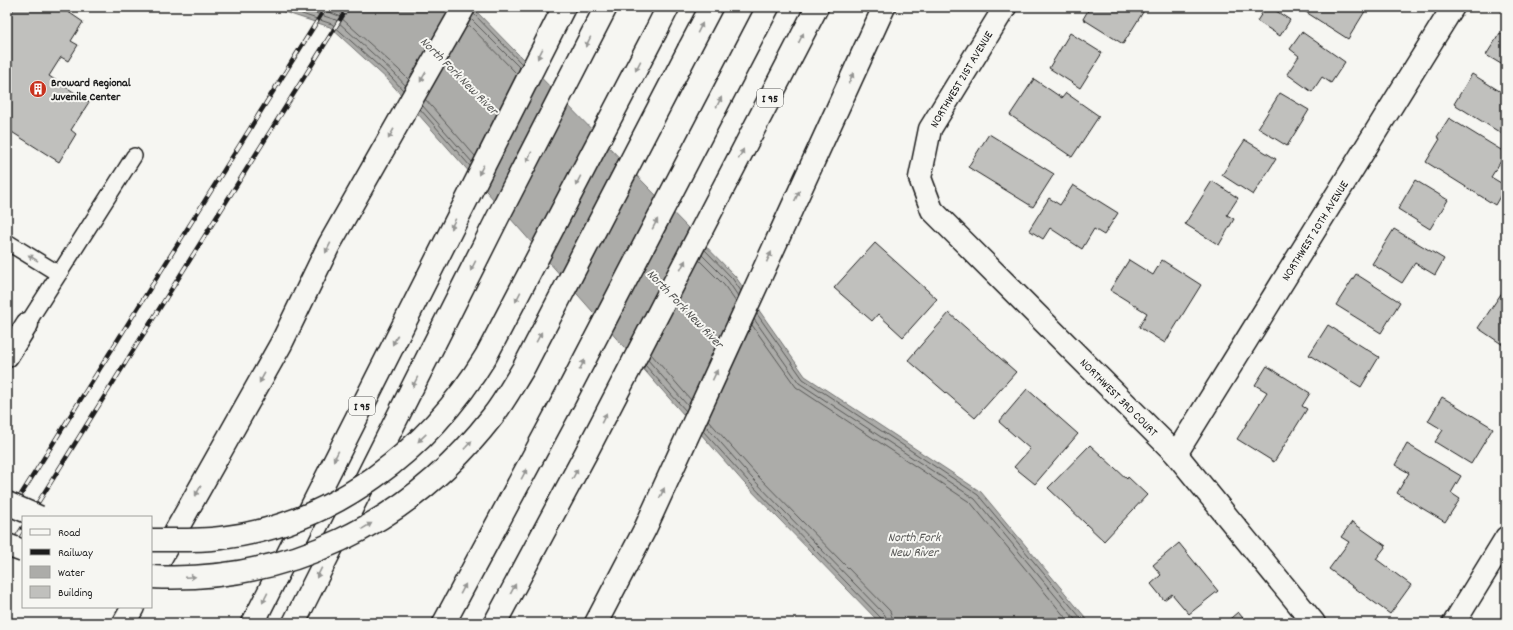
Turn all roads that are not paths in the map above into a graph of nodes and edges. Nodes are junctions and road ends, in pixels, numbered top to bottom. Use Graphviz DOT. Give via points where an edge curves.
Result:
graph roads {
  1 [pos="464,7"];
  2 [pos="564,7"];
  3 [pos="606,7"];
  4 [pos="668,7"];
  5 [pos="711,7"];
  6 [pos="768,7"];
  7 [pos="817,7"];
  8 [pos="884,7"];
  9 [pos="1005,7"];
  10 [pos="1453,7"];
  11 [pos="134,156"];
  12 [pos="920,178"];
  13 [pos="7,242"];
  14 [pos="59,274"];
  15 [pos="27,324"];
  16 [pos="7,356"];
  17 [pos="1176,454"];
  18 [pos="7,503"];
  19 [pos="37,516"];
  20 [pos="645,529"];
  21 [pos="1506,538"];
  22 [pos="152,540"];
  23 [pos="7,545"];
  24 [pos="22,551"];
  25 [pos="152,574"];
  26 [pos="152,576"];
  27 [pos="132,608"];
  28 [pos="124,623"];
  29 [pos="253,623"];
  30 [pos="294,623"];
  31 [pos="444,623"];
  32 [pos="495,623"];
  33 [pos="596,623"];
  34 [pos="610,623"];
  35 [pos="1314,623"];
  36 [pos="1454,623"];
  1 -- 25 [label="main road, one-way" via="329,245 281,344"];
  2 -- 29 [label="main road, I 95, one-way"];
  3 -- 30 [label="main road, one-way"];
  4 -- 22 [label="main road, one-way, bridge" via="486,356 458,398 424,437 385,470 354,490 299,517 249,533 222,538"];
  26 -- 5 [label="main road, one-way, bridge" via="209,577 238,573 317,551 384,516 433,480 455,459 492,417 523,369"];
  31 -- 6 [label="main road, one-way"];
  32 -- 7 [label="main road, I 95, one-way"];
  20 -- 8 [label="main road, one-way"];
  9 -- 12 [label="main road, NORTHWEST 21ST AVENUE" via="930,129"];
  10 -- 17 [label="main road, NORTHWEST 20TH AVENUE"];
  11 -- 14 [label="lane"];
  12 -- 17 [label="main road, NORTHWEST 3RD COURT" via="932,210"];
  14 -- 13 [label="lane, one-way"];
  14 -- 15 [label="lane"];
  15 -- 16 [label="main road"];
  17 -- 35 [label="main road, NORTHWEST 3RD COURT"];
  18 -- 19 [label="main road, bridge"];
  20 -- 33 [label="main road"];
  20 -- 34 [label="main road"];
  21 -- 36 [label="main road"];
  23 -- 24 [label="main road, bridge"];
  27 -- 28 [label="main road"];
}
